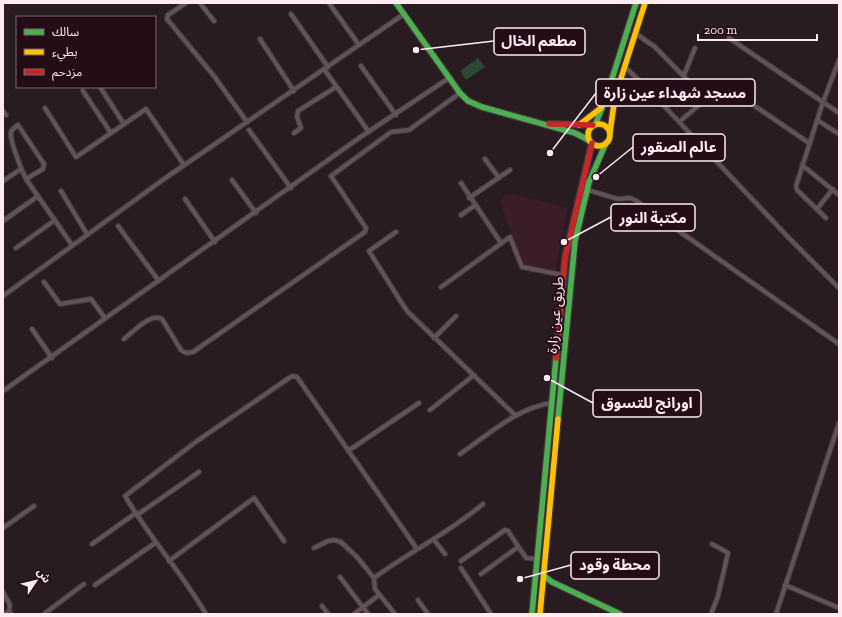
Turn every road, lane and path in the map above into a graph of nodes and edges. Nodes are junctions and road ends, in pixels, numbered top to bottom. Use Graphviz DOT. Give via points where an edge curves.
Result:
graph roads {
  1 [pos="186,3"];
  2 [pos="200,3"];
  3 [pos="328,3"];
  4 [pos="396,3"];
  5 [pos="636,3"];
  6 [pos="645,3"];
  7 [pos="290,14"];
  8 [pos="404,14"];
  9 [pos="214,21"];
  10 [pos="636,32"];
  11 [pos="729,38"];
  12 [pos="260,39"];
  13 [pos="359,46"];
  14 [pos="695,48"];
  15 [pos="839,60"];
  16 [pos="361,66"];
  17 [pos="624,66"];
  18 [pos="326,68"];
  19 [pos="837,72"];
  20 [pos="684,75"];
  21 [pos="449,78"];
  22 [pos="724,85"];
  23 [pos="336,87"];
  24 [pos="101,88"];
  25 [pos="294,90"];
  26 [pos="83,91"];
  27 [pos="460,93"];
  28 [pos="823,102"];
  29 [pos="604,105"];
  30 [pos="45,108"];
  31 [pos="3,111"];
  32 [pos="839,113"];
  33 [pos="600,114"];
  34 [pos="6,115"];
  35 [pos="396,115"];
  36 [pos="611,115"];
  37 [pos="817,120"];
  38 [pos="248,122"];
  39 [pos="679,122"];
  40 [pos="124,124"];
  41 [pos="546,124"];
  42 [pos="579,125"];
  43 [pos="594,125"];
  44 [pos="249,130"];
  45 [pos="369,132"];
  46 [pos="610,132"];
  47 [pos="294,133"];
  48 [pos="111,134"];
  49 [pos="839,134"];
  50 [pos="591,142"];
  51 [pos="809,142"];
  52 [pos="606,143"];
  53 [pos="590,154"];
  54 [pos="598,156"];
  55 [pos="485,159"];
  56 [pos="184,165"];
  57 [pos="802,165"];
  58 [pos="21,169"];
  59 [pos="510,170"];
  60 [pos="499,178"];
  61 [pos="26,179"];
  62 [pos="232,180"];
  63 [pos="3,181"];
  64 [pos="461,184"];
  65 [pos="292,188"];
  66 [pos="833,189"];
  67 [pos="588,190"];
  68 [pos="61,191"];
  69 [pos="839,195"];
  70 [pos="38,196"];
  71 [pos="469,198"];
  72 [pos="185,199"];
  73 [pos="474,206"];
  74 [pos="817,209"];
  75 [pos="256,213"];
  76 [pos="461,215"];
  77 [pos="826,218"];
  78 [pos="55,220"];
  79 [pos="3,221"];
  80 [pos="118,226"];
  81 [pos="396,232"];
  82 [pos="87,234"];
  83 [pos="215,242"];
  84 [pos="501,243"];
  85 [pos="72,245"];
  86 [pos="16,248"];
  87 [pos="564,275"];
  88 [pos="159,281"];
  89 [pos="44,282"];
  90 [pos="441,287"];
  91 [pos="839,288"];
  92 [pos="3,296"];
  93 [pos="456,316"];
  94 [pos="105,318"];
  95 [pos="32,329"];
  96 [pos="434,338"];
  97 [pos="124,339"];
  98 [pos="839,344"];
  99 [pos="52,358"];
  100 [pos="474,375"];
  101 [pos="3,391"];
  102 [pos="419,403"];
  103 [pos="552,404"];
  104 [pos="430,410"];
  105 [pos="516,416"];
  106 [pos="839,423"];
  107 [pos="837,432"];
  108 [pos="348,451"];
  109 [pos="460,454"];
  110 [pos="199,472"];
  111 [pos="483,504"];
  112 [pos="34,506"];
  113 [pos="136,514"];
  114 [pos="3,528"];
  115 [pos="434,540"];
  116 [pos="284,541"];
  117 [pos="92,544"];
  118 [pos="156,544"];
  119 [pos="712,544"];
  120 [pos="518,547"];
  121 [pos="314,548"];
  122 [pos="416,549"];
  123 [pos="445,554"];
  124 [pos="537,559"];
  125 [pos="168,561"];
  126 [pos="461,561"];
  127 [pos="461,568"];
  128 [pos="480,574"];
  129 [pos="544,576"];
  130 [pos="340,577"];
  131 [pos="374,578"];
  132 [pos="554,583"];
  133 [pos="84,584"];
  134 [pos="95,585"];
  135 [pos="785,586"];
  136 [pos="542,587"];
  137 [pos="3,592"];
  138 [pos="379,595"];
  139 [pos="418,600"];
  140 [pos="322,606"];
  141 [pos="363,607"];
  142 [pos="839,608"];
  143 [pos="10,613"];
  144 [pos="5,614"];
  145 [pos="44,614"];
  146 [pos="206,614"];
  147 [pos="328,614"];
  148 [pos="354,614"];
  149 [pos="368,614"];
  150 [pos="395,614"];
  151 [pos="428,614"];
  152 [pos="491,614"];
  153 [pos="532,614"];
  154 [pos="540,614"];
  155 [pos="620,614"];
  156 [pos="711,614"];
  157 [pos="776,614"];
  1 -- 38 [label="street" via="167,19"];
  2 -- 9 [label="street"];
  3 -- 13 [label="street"];
  4 -- 8 [label="main road"];
  5 -- 29 [label="main road"];
  6 -- 10 [label="main road"];
  7 -- 18 [label="street"];
  8 -- 13 [label="street"];
  8 -- 21 [label="main road"];
  10 -- 17 [label="main road"];
  10 -- 20 [label="street" via="656,47"];
  11 -- 28 [label="street"];
  12 -- 25 [label="street"];
  13 -- 18 [label="street"];
  14 -- 20 [label="street"];
  15 -- 19 [label="street"];
  16 -- 35 [label="street"];
  17 -- 36 [label="main road"];
  17 -- 39 [label="street"];
  18 -- 23 [label="street"];
  18 -- 25 [label="street"];
  19 -- 28 [label="street"];
  20 -- 39 [label="street" via="706,99"];
  21 -- 27 [label="main road"];
  21 -- 35 [label="street"];
  22 -- 51 [label="street"];
  23 -- 45 [label="street"];
  23 -- 47 [label="street" via="298,112 301,128"];
  24 -- 40 [label="street"];
  25 -- 38 [label="street"];
  26 -- 48 [label="street"];
  27 -- 41 [label="main road" via="468,101 482,107"];
  27 -- 97 [label="street" via="409,130 391,132 331,176 366,228 365,232 193,352 186,353 181,350 162,319 158,317 150,319"];
  28 -- 32 [label="street"];
  28 -- 37 [label="street"];
  29 -- 33 [label="main road"];
  29 -- 42 [label="main road"];
  30 -- 48 [label="street" via="76,157"];
  31 -- 34 [label="street"];
  33 -- 36 [label="main road" via="606,117"];
  33 -- 43 [label="main road"];
  35 -- 45 [label="street"];
  36 -- 46 [label="main road"];
  37 -- 49 [label="street"];
  37 -- 51 [label="street"];
  38 -- 56 [label="street"];
  39 -- 91 [label="street"];
  40 -- 48 [label="street"];
  40 -- 56 [label="street" via="144,110 148,110"];
  41 -- 42 [label="main road"];
  41 -- 50 [label="main road"];
  42 -- 43 [label="main road"];
  43 -- 46 [label="main road" via="604,125"];
  43 -- 50 [label="main road" via="589,131"];
  44 -- 65 [label="street"];
  45 -- 65 [label="street"];
  46 -- 52 [label="main road"];
  50 -- 52 [label="main road" via="599,146"];
  50 -- 53 [label="main road, طريق عين زارة"];
  51 -- 57 [label="street"];
  52 -- 54 [label="main road, طريق عين زارة"];
  53 -- 54 [label="main road" via="596,153"];
  53 -- 87 [label="main road, طريق عين زارة" via="570,231"];
  54 -- 67 [label="main road, طريق عين زارة"];
  55 -- 60 [label="street"];
  56 -- 82 [label="street"];
  57 -- 66 [label="street"];
  57 -- 74 [label="street" via="796,187"];
  58 -- 61 [label="street"];
  58 -- 61 [label="street" via="10,136 13,128 18,125 44,164 43,169"];
  58 -- 63 [label="street"];
  59 -- 60 [label="street"];
  60 -- 71 [label="street"];
  61 -- 70 [label="street"];
  62 -- 75 [label="street"];
  64 -- 71 [label="street"];
  65 -- 75 [label="street"];
  66 -- 69 [label="street"];
  66 -- 74 [label="street"];
  67 -- 98 [label="street" via="618,199 636,200"];
  67 -- 129 [label="main road, طريق عين زارة" via="572,264"];
  68 -- 82 [label="street"];
  70 -- 78 [label="street"];
  70 -- 79 [label="street"];
  71 -- 73 [label="street"];
  72 -- 83 [label="street"];
  73 -- 76 [label="street"];
  73 -- 84 [label="street"];
  74 -- 77 [label="street"];
  75 -- 83 [label="street"];
  78 -- 85 [label="street"];
  78 -- 86 [label="street"];
  80 -- 88 [label="street"];
  81 -- 96 [label="street" via="369,252 408,312"];
  82 -- 85 [label="street"];
  83 -- 88 [label="street"];
  84 -- 87 [label="street" via="512,238 522,266"];
  84 -- 90 [label="street"];
  85 -- 92 [label="street"];
  87 -- 103 [label="main road, طريق عين زارة"];
  88 -- 94 [label="street"];
  89 -- 94 [label="street" via="60,304 92,299"];
  93 -- 96 [label="street"];
  94 -- 99 [label="street"];
  95 -- 99 [label="street"];
  96 -- 100 [label="street"];
  99 -- 101 [label="street"];
  100 -- 104 [label="street"];
  100 -- 105 [label="street"];
  102 -- 108 [label="street"];
  103 -- 105 [label="street" via="536,406"];
  103 -- 124 [label="main road, طريق عين زارة"];
  105 -- 109 [label="street"];
  106 -- 107 [label="street"];
  107 -- 135 [label="street"];
  108 -- 113 [label="street" via="297,377 292,376 125,494"];
  108 -- 122 [label="street"];
  110 -- 113 [label="street"];
  111 -- 115 [label="street"];
  112 -- 114 [label="street"];
  113 -- 117 [label="street"];
  113 -- 118 [label="street"];
  115 -- 122 [label="street"];
  115 -- 123 [label="street"];
  116 -- 125 [label="street" via="254,498"];
  118 -- 125 [label="street"];
  118 -- 134 [label="street"];
  119 -- 156 [label="street" via="728,553"];
  120 -- 124 [label="street" via="527,559"];
  120 -- 126 [label="street" via="505,530"];
  120 -- 128 [label="street"];
  121 -- 131 [label="street" via="328,541 338,541 357,557"];
  122 -- 131 [label="street"];
  124 -- 153 [label="main road, طريق عين زارة"];
  125 -- 146 [label="street"];
  127 -- 152 [label="street"];
  129 -- 132 [label="main road"];
  129 -- 136 [label="main road, طريق عين زارة"];
  130 -- 141 [label="street"];
  131 -- 138 [label="street" via="375,589"];
  132 -- 136 [label="main road"];
  132 -- 155 [label="main road"];
  133 -- 145 [label="street"];
  135 -- 142 [label="street"];
  135 -- 157 [label="street"];
  136 -- 154 [label="main road, طريق عين زارة"];
  137 -- 143 [label="street" via="10,605"];
  138 -- 141 [label="street"];
  138 -- 150 [label="street"];
  139 -- 151 [label="street"];
  140 -- 147 [label="street"];
  141 -- 148 [label="street"];
  141 -- 149 [label="street"];
  143 -- 144 [label="street"];
}
